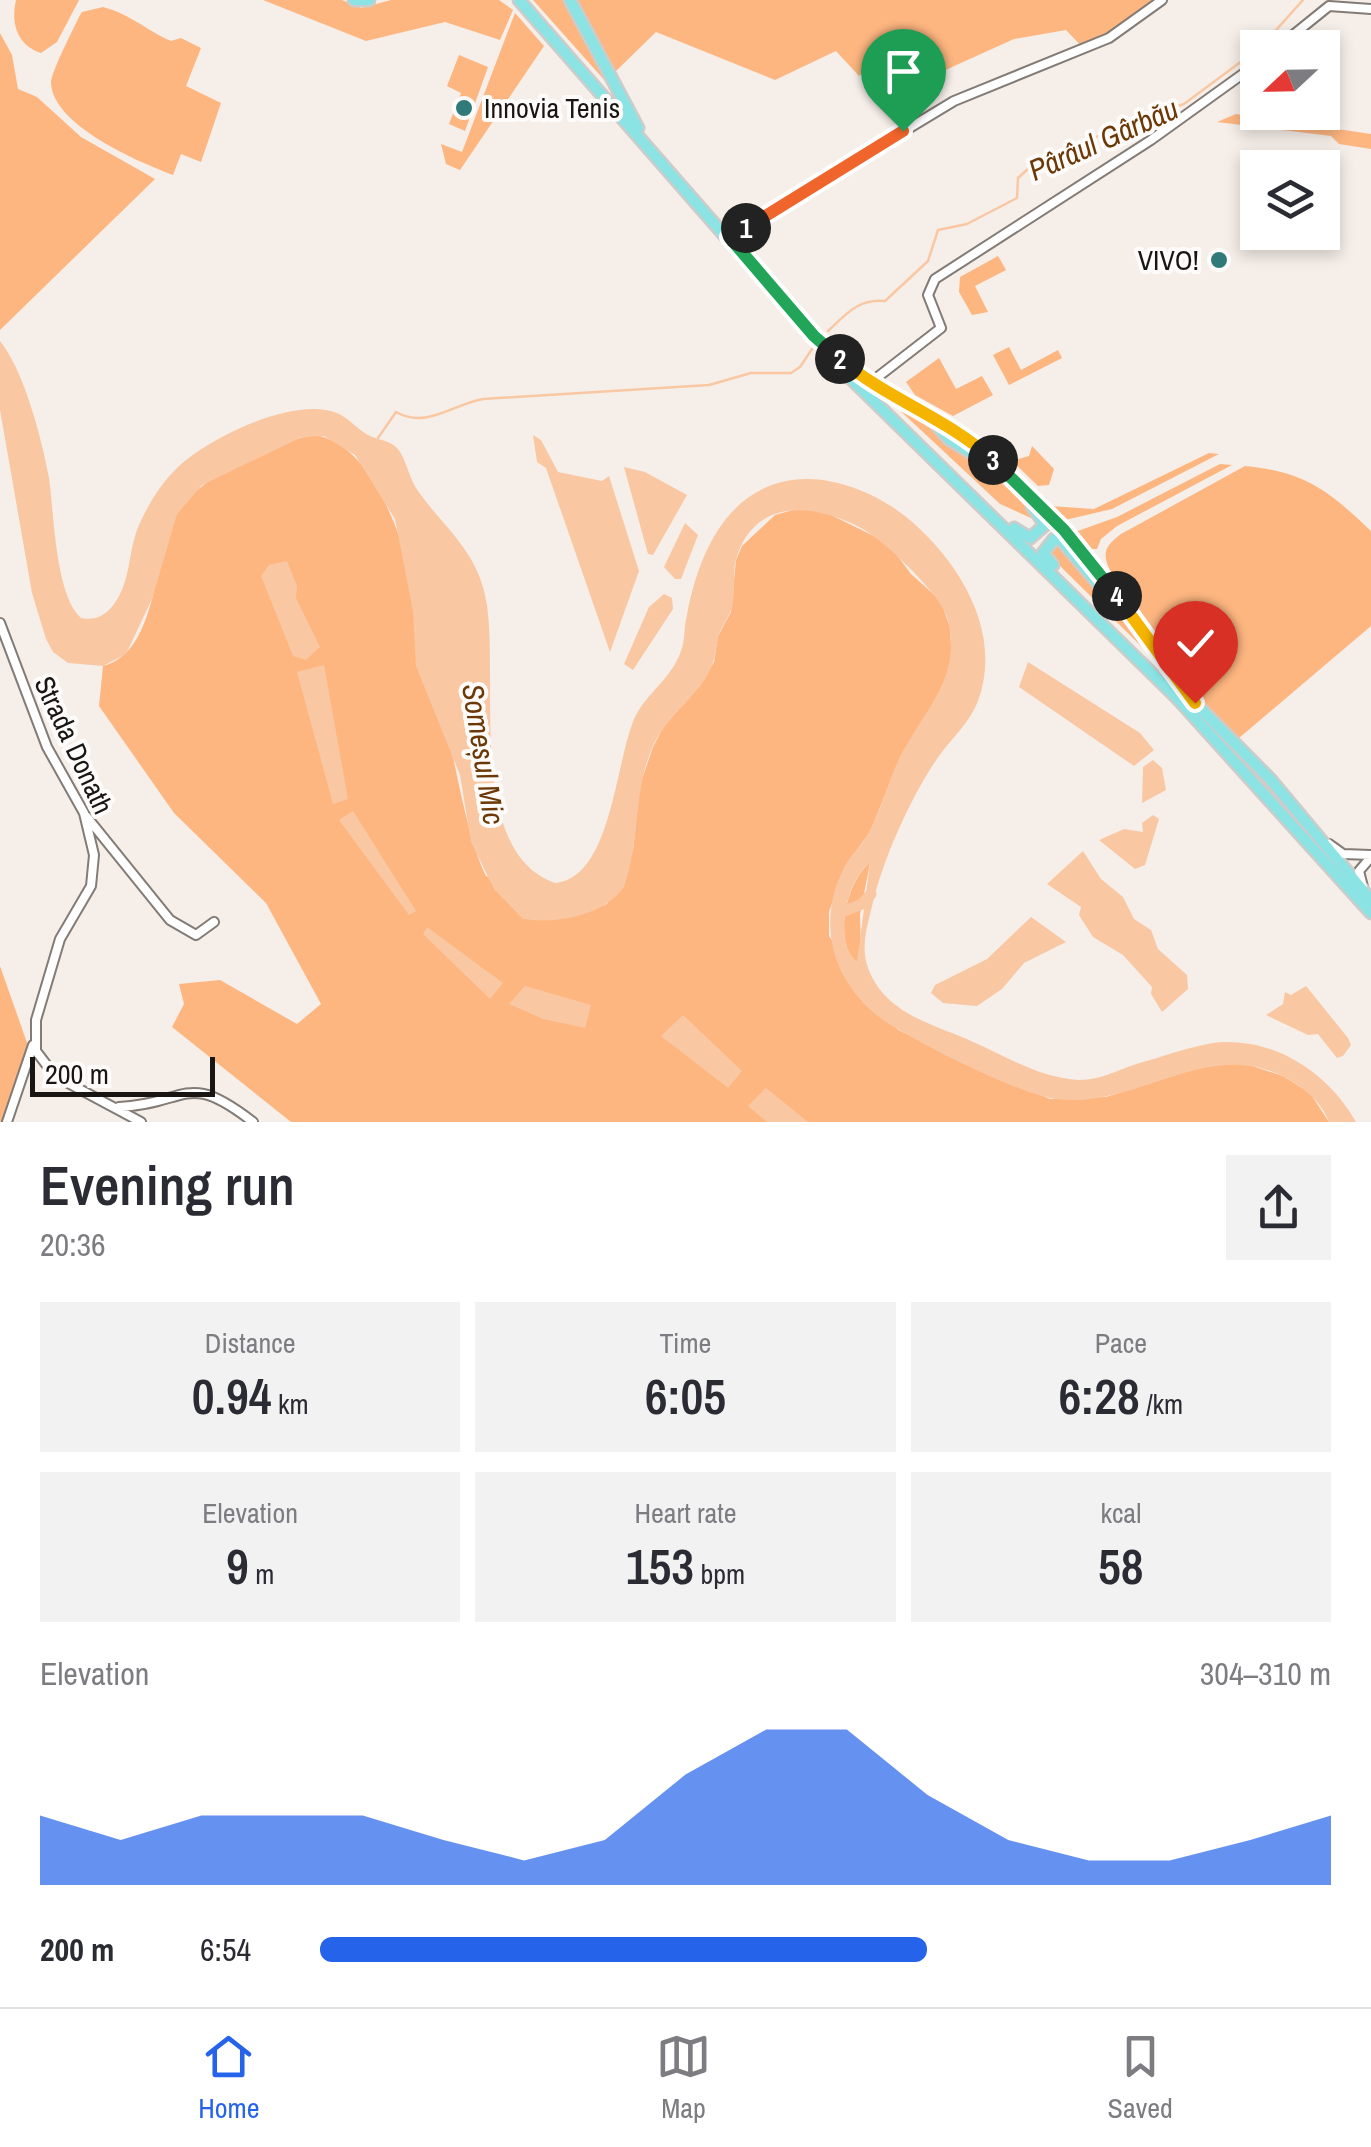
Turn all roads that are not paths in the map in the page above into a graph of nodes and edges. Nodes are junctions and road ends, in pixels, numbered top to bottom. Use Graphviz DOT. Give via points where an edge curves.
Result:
graph roads {
  1 [pos="354,0"];
  2 [pos="369,0"];
  3 [pos="519,0"];
  4 [pos="570,0"];
  5 [pos="1162,0"];
  6 [pos="1371,9"];
  7 [pos="1299,30"];
  8 [pos="1240,75"];
  9 [pos="648,146"];
  10 [pos="729,237"];
  11 [pos="818,341"];
  12 [pos="870,383"];
  13 [pos="926,414"];
  14 [pos="984,508"];
  15 [pos="0,624"];
  16 [pos="1140,628"];
  17 [pos="1138,658"];
  18 [pos="84,812"];
  19 [pos="1324,841"];
  20 [pos="1354,855"];
  21 [pos="1370,858"];
  22 [pos="1346,866"];
  23 [pos="1369,898"];
  24 [pos="1371,913"];
  25 [pos="214,922"];
  26 [pos="34,1041"];
  27 [pos="114,1107"];
  28 [pos="7,1122"];
  29 [pos="141,1122"];
  30 [pos="253,1122"];
  1 -- 2 [label="main road"];
  3 -- 9 [label="main road"];
  4 -- 9 [label="main road"];
  5 -- 10 [label="street" via="1109,38 954,102"];
  6 -- 7 [label="street" via="1329,6"];
  8 -- 12 [label="street" via="935,279 928,295 941,328"];
  9 -- 10 [label="main road"];
  10 -- 11 [label="main road"];
  11 -- 12 [label="main road"];
  11 -- 14 [label="main road"];
  12 -- 13 [label="main road"];
  13 -- 14 [label="main road" via="949,439 1002,475 1045,525 1030,538"];
  13 -- 16 [label="main road" via="1009,474 1064,530"];
  14 -- 17 [label="main road"];
  15 -- 18 [label="street, Strada Donath" via="47,746"];
  16 -- 17 [label="main road" via="1062,541 1048,542 1047,559 1116,626"];
  16 -- 19 [label="main road" via="1195,703"];
  17 -- 24 [label="main road"];
  18 -- 25 [label="street" via="170,920 196,935"];
  18 -- 26 [label="street, Strada Donath" via="94,877 60,938"];
  19 -- 20 [label="street"];
  19 -- 22 [label="main road"];
  20 -- 21 [label="street"];
  20 -- 22 [label="street"];
  21 -- 22 [label="street"];
  21 -- 23 [label="street" via="1359,871"];
  22 -- 23 [label="main road"];
  26 -- 27 [label="street" via="55,1076"];
  26 -- 28 [label="street, Strada Donath"];
  27 -- 29 [label="street"];
  27 -- 30 [label="street" via="195,1089"];
}
